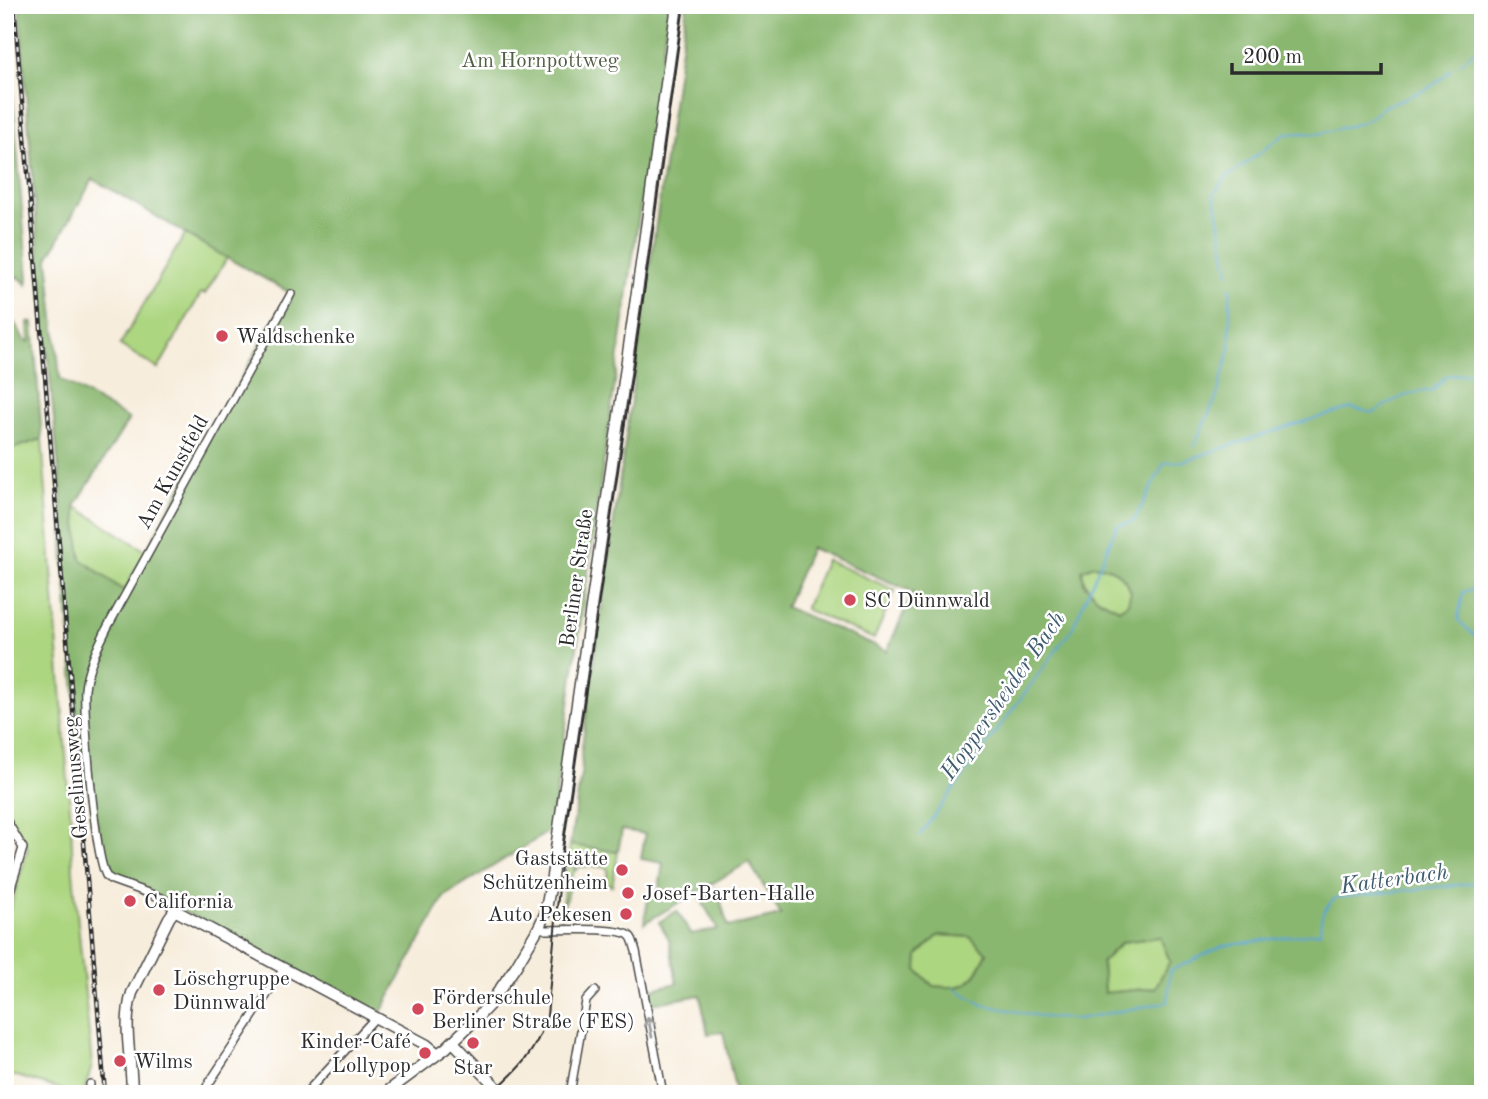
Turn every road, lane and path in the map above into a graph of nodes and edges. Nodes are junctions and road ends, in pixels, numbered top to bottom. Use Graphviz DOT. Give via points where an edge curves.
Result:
graph roads {
  1 [pos="677,5"];
  2 [pos="291,294"];
  3 [pos="89,670"];
  4 [pos="5,818"];
  5 [pos="5,907"];
  6 [pos="174,911"];
  7 [pos="539,927"];
  8 [pos="284,970"];
  9 [pos="595,991"];
  10 [pos="375,1018"];
  11 [pos="453,1042"];
  12 [pos="438,1054"];
  13 [pos="90,1084"];
  14 [pos="89,1094"];
  15 [pos="132,1094"];
  16 [pos="202,1094"];
  17 [pos="305,1094"];
  18 [pos="384,1094"];
  19 [pos="503,1094"];
  20 [pos="570,1094"];
  21 [pos="663,1094"];
  1 -- 7 [label="main road, Berliner Straße" via="551,883"];
  2 -- 3 [label="street, Am Kunstfeld" via="113,617"];
  3 -- 6 [label="street, Geselinusweg" via="85,692 95,824 107,877 162,898"];
  4 -- 5 [label="street" via="23,846"];
  6 -- 8 [label="main road"];
  6 -- 15 [label="main road" via="129,1005"];
  7 -- 11 [label="main road, Berliner Straße" via="491,1002"];
  21 -- 7 [label="street, one-way" via="633,939 617,930"];
  8 -- 10 [label="main road"];
  8 -- 16 [label="street"];
  9 -- 20 [label="street" via="586,1001"];
  10 -- 12 [label="main road"];
  10 -- 17 [label="street"];
  11 -- 12 [label="main road, Berliner Straße"];
  11 -- 19 [label="main road"];
  12 -- 18 [label="main road, Berliner Straße"];
  13 -- 14 [label="street"];
}
